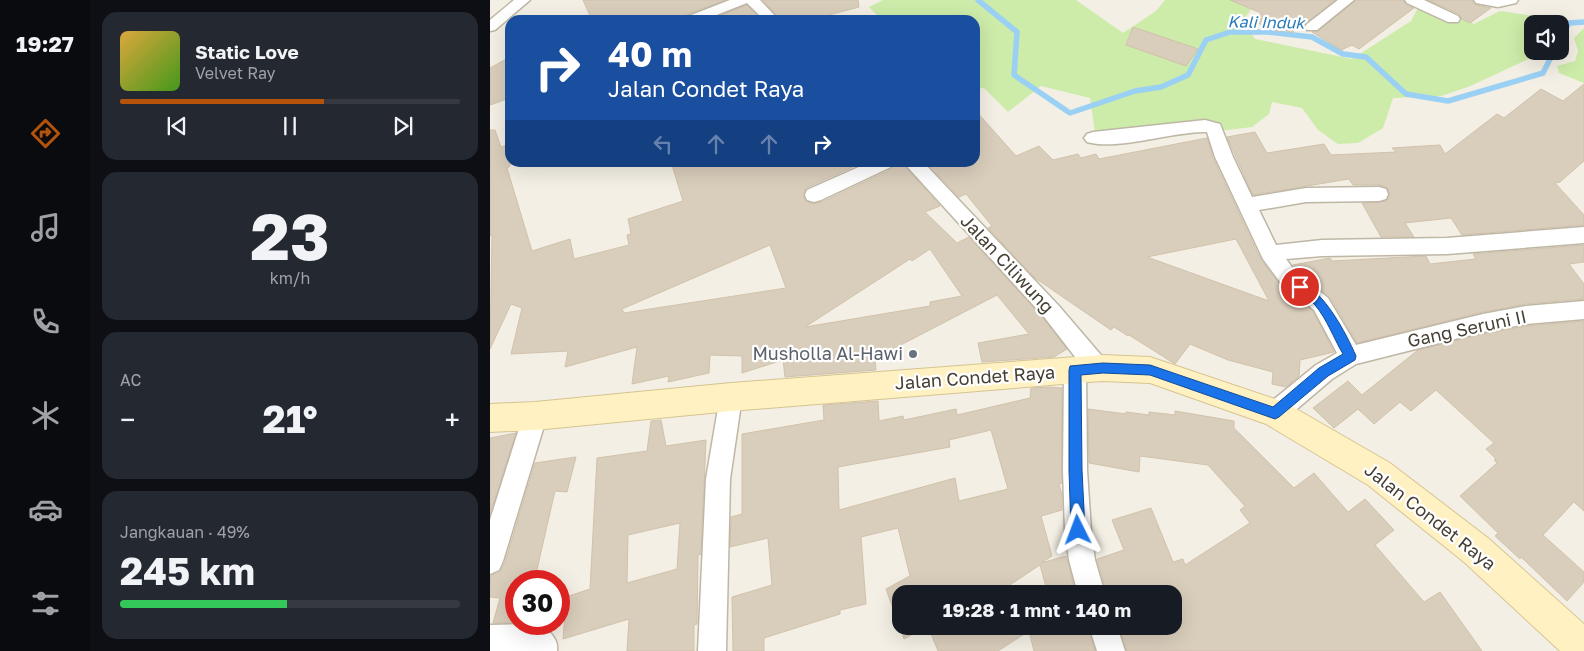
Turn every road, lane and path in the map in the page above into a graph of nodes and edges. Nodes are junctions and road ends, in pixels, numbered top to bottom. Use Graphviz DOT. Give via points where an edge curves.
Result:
graph roads {
  1 [pos="523,0"];
  2 [pos="742,0"];
  3 [pos="752,0"];
  4 [pos="1347,0"];
  5 [pos="1412,0"];
  6 [pos="1482,0"];
  7 [pos="1511,0"];
  8 [pos="704,15"];
  9 [pos="767,15"];
  10 [pos="1453,19"];
  11 [pos="490,27"];
  12 [pos="1312,27"];
  13 [pos="1093,138"];
  14 [pos="876,167"];
  15 [pos="917,167"];
  16 [pos="1378,194"];
  17 [pos="814,195"];
  18 [pos="1246,205"];
  19 [pos="1584,235"];
  20 [pos="1270,253"];
  21 [pos="1584,310"];
  22 [pos="1351,356"];
  23 [pos="1086,369"];
  24 [pos="731,397"];
  25 [pos="1275,413"];
  26 [pos="536,416"];
  27 [pos="490,418"];
  28 [pos="490,561"];
  29 [pos="1089,585"];
  30 [pos="1106,635"];
  31 [pos="490,639"];
  32 [pos="1584,648"];
  33 [pos="543,651"];
  34 [pos="712,651"];
  35 [pos="1111,651"];
  1 -- 11 [label="street"];
  2 -- 8 [label="street"];
  3 -- 9 [label="street"];
  4 -- 12 [label="street"];
  5 -- 10 [label="street"];
  6 -- 7 [label="street" via="1498,3"];
  13 -- 18 [label="street" via="1210,126 1216,132"];
  14 -- 17 [label="street"];
  15 -- 23 [label="street, Jalan Ciliwung" via="1052,312"];
  16 -- 18 [label="street" via="1306,195"];
  18 -- 20 [label="street"];
  19 -- 20 [label="street" via="1447,246 1322,248"];
  20 -- 22 [label="street" via="1287,276 1321,304"];
  21 -- 22 [label="street, Gang Seruni II" via="1482,323"];
  22 -- 25 [label="street, Gang Seruni II" via="1324,372"];
  23 -- 24 [label="street, Jalan Condet Raya"];
  23 -- 25 [label="street, Jalan Condet Raya" via="1150,370"];
  23 -- 29 [label="street" via="1075,470 1078,530"];
  24 -- 26 [label="street, Jalan Condet Raya"];
  24 -- 34 [label="street" via="718,479"];
  25 -- 32 [label="street, Jalan Condet Raya" via="1379,474 1476,550"];
  26 -- 27 [label="street, Jalan Condet Raya"];
  26 -- 28 [label="street"];
  30 -- 35 [label="street"];
  31 -- 33 [label="street" via="535,637 544,647"];
}
